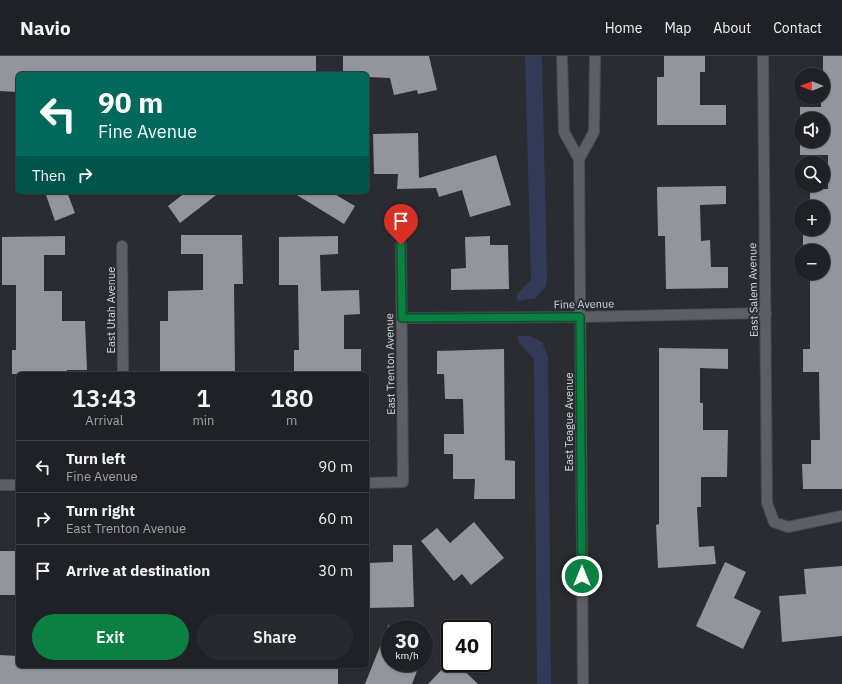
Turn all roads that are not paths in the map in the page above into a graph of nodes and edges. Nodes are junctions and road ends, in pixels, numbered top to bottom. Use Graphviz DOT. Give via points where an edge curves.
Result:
graph roads {
  1 [pos="562,56"];
  2 [pos="595,56"];
  3 [pos="763,56"];
  4 [pos="578,159"];
  5 [pos="401,245"];
  6 [pos="122,246"];
  7 [pos="766,313"];
  8 [pos="580,317"];
  9 [pos="402,318"];
  10 [pos="123,372"];
  11 [pos="369,483"];
  12 [pos="0,485"];
  13 [pos="16,485"];
  14 [pos="842,516"];
  15 [pos="583,684"];
  1 -- 4 [label="street, East Teague Avenue" via="564,132"];
  2 -- 4 [label="street" via="594,132"];
  3 -- 7 [label="street, East Salem Avenue"];
  4 -- 8 [label="street, East Teague Avenue"];
  5 -- 9 [label="street, East Trenton Avenue"];
  6 -- 10 [label="street, East Utah Avenue"];
  7 -- 8 [label="street, Fine Avenue"];
  7 -- 14 [label="street, East Salem Avenue" via="767,503 774,522 788,526"];
  8 -- 9 [label="street, Fine Avenue"];
  8 -- 15 [label="street, East Teague Avenue"];
  9 -- 11 [label="street, East Trenton Avenue" via="403,482"];
  12 -- 13 [label="street"];
}
